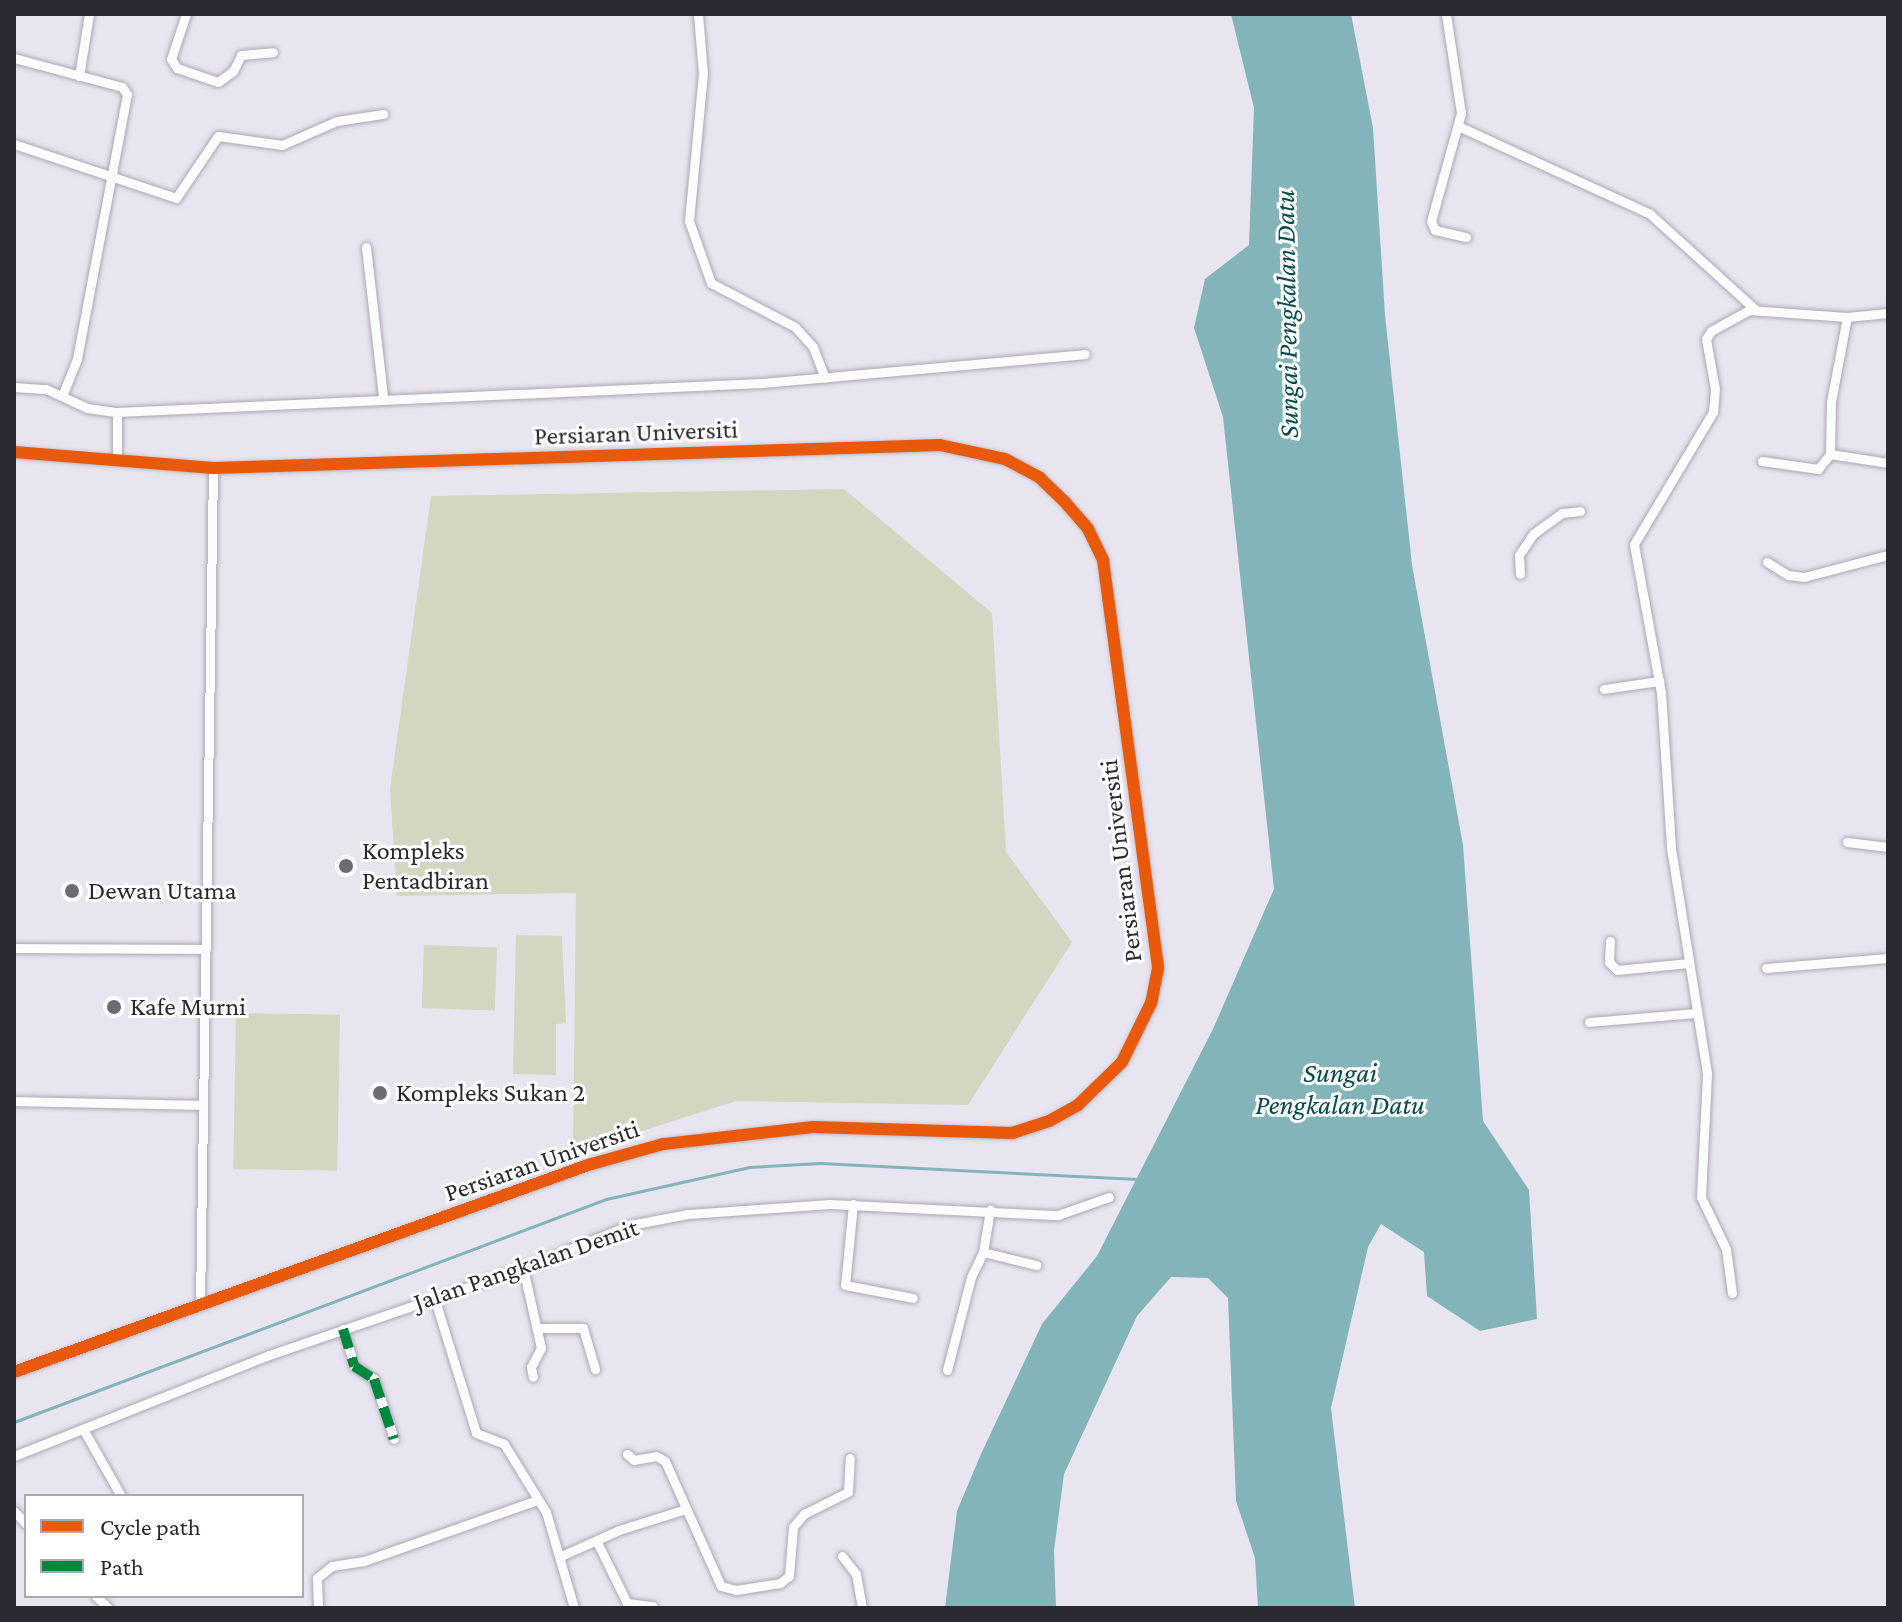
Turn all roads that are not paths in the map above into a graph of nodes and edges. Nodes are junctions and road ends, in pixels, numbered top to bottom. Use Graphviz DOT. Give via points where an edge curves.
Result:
graph roads {
  1 [pos="89,14"];
  2 [pos="186,14"];
  3 [pos="698,14"];
  4 [pos="1446,14"];
  5 [pos="273,52"];
  6 [pos="14,58"];
  7 [pos="79,76"];
  8 [pos="383,114"];
  9 [pos="1458,126"];
  10 [pos="14,144"];
  11 [pos="111,172"];
  12 [pos="1466,237"];
  13 [pos="366,247"];
  14 [pos="1756,310"];
  15 [pos="1888,313"];
  16 [pos="1847,317"];
  17 [pos="1085,354"];
  18 [pos="825,378"];
  19 [pos="14,387"];
  20 [pos="62,396"];
  21 [pos="383,396"];
  22 [pos="117,412"];
  23 [pos="14,452"];
  24 [pos="1830,454"];
  25 [pos="117,460"];
  26 [pos="1762,461"];
  27 [pos="1888,463"];
  28 [pos="213,468"];
  29 [pos="1580,511"];
  30 [pos="1888,555"];
  31 [pos="1767,562"];
  32 [pos="1520,574"];
  33 [pos="1659,681"];
  34 [pos="1604,689"];
  35 [pos="1847,842"];
  36 [pos="1888,847"];
  37 [pos="1610,941"];
  38 [pos="14,948"];
  39 [pos="206,949"];
  40 [pos="1888,958"];
  41 [pos="1689,963"];
  42 [pos="1766,968"];
  43 [pos="1697,1013"];
  44 [pos="1589,1022"];
  45 [pos="14,1101"];
  46 [pos="203,1105"];
  47 [pos="1109,1197"];
  48 [pos="853,1204"];
  49 [pos="990,1210"];
  50 [pos="983,1252"];
  51 [pos="1036,1265"];
  52 [pos="523,1268"];
  53 [pos="1732,1293"];
  54 [pos="434,1297"];
  55 [pos="913,1298"];
  56 [pos="200,1305"];
  57 [pos="537,1328"];
  58 [pos="343,1329"];
  59 [pos="595,1369"];
  60 [pos="947,1370"];
  61 [pos="14,1372"];
  62 [pos="533,1377"];
  63 [pos="83,1429"];
  64 [pos="394,1439"];
  65 [pos="627,1454"];
  66 [pos="14,1456"];
  67 [pos="850,1458"];
  68 [pos="120,1494"];
  69 [pos="537,1500"];
  70 [pos="686,1509"];
  71 [pos="597,1542"];
  72 [pos="561,1556"];
  73 [pos="842,1556"];
  74 [pos="653,1606"];
  75 [pos="318,1608"];
  76 [pos="574,1608"];
  77 [pos="862,1608"];
  1 -- 7 [label="street"];
  2 -- 5 [label="street" via="172,55 177,68 218,82 233,71 241,55"];
  3 -- 18 [label="street" via="703,73 689,221 711,283 795,327 813,347"];
  4 -- 9 [label="street" via="1447,44 1460,80"];
  6 -- 7 [label="street"];
  7 -- 11 [label="street" via="126,92"];
  8 -- 11 [label="street" via="337,121 282,145 218,136 176,198"];
  9 -- 12 [label="street" via="1431,221 1435,230"];
  9 -- 14 [label="street" via="1650,214"];
  10 -- 11 [label="street"];
  11 -- 20 [label="street" via="77,359"];
  13 -- 21 [label="street"];
  14 -- 16 [label="street"];
  14 -- 33 [label="street" via="1718,324 1706,339 1715,389 1713,412 1634,544 1635,574"];
  15 -- 16 [label="street"];
  16 -- 24 [label="street" via="1831,402"];
  17 -- 18 [label="street"];
  18 -- 21 [label="street"];
  19 -- 20 [label="street" via="39,387"];
  20 -- 22 [label="street" via="93,410"];
  21 -- 22 [label="street"];
  22 -- 25 [label="street"];
  23 -- 25 [label="street, Persiaran Universiti"];
  24 -- 26 [label="street" via="1818,469"];
  24 -- 27 [label="street"];
  25 -- 28 [label="street, Persiaran Universiti"];
  28 -- 39 [label="street"];
  28 -- 56 [label="street, Persiaran Universiti" via="940,445 1005,459 1040,478 1064,501 1088,529 1103,560 1158,968 1151,1003 1122,1062 1078,1105 1049,1121 1013,1133 813,1127 663,1144 588,1165"];
  29 -- 32 [label="street" via="1562,513 1533,534 1519,555"];
  30 -- 31 [label="street" via="1813,577 1788,575"];
  33 -- 34 [label="street"];
  33 -- 41 [label="street" via="1671,847"];
  35 -- 36 [label="street"];
  37 -- 41 [label="street" via="1609,962 1617,970"];
  38 -- 39 [label="street"];
  39 -- 46 [label="street"];
  40 -- 42 [label="street"];
  41 -- 43 [label="street"];
  43 -- 44 [label="street"];
  43 -- 53 [label="street" via="1707,1073 1701,1197 1726,1249"];
  45 -- 46 [label="street"];
  46 -- 56 [label="street"];
  47 -- 49 [label="street, Jalan Pangkalan Demit" via="1058,1215"];
  48 -- 49 [label="street, Jalan Pangkalan Demit"];
  48 -- 52 [label="street, Jalan Pangkalan Demit" via="688,1214 630,1225"];
  48 -- 55 [label="street" via="845,1285"];
  49 -- 50 [label="street"];
  50 -- 51 [label="street"];
  50 -- 60 [label="street" via="973,1269"];
  52 -- 54 [label="street, Jalan Pangkalan Demit"];
  52 -- 57 [label="street"];
  54 -- 58 [label="street, Jalan Pangkalan Demit"];
  54 -- 69 [label="street" via="476,1433 504,1444"];
  56 -- 61 [label="street, Persiaran Universiti"];
  57 -- 59 [label="street" via="583,1328"];
  57 -- 62 [label="street" via="541,1351 531,1367"];
  58 -- 63 [label="street, Jalan Pangkalan Demit"];
  58 -- 64 [label="street" via="354,1366 374,1379"];
  63 -- 66 [label="street, Jalan Pangkalan Demit"];
  63 -- 68 [label="street"];
  65 -- 70 [label="street" via="634,1460 660,1457"];
  67 -- 70 [label="street" via="848,1492 797,1520 789,1576 780,1583 736,1590 721,1586"];
  69 -- 72 [label="street"];
  69 -- 75 [label="street" via="364,1561 332,1566 317,1578"];
  70 -- 71 [label="street"];
  71 -- 72 [label="street"];
  71 -- 74 [label="street" via="627,1603"];
  72 -- 76 [label="street"];
  73 -- 77 [label="street" via="856,1574"];
}
